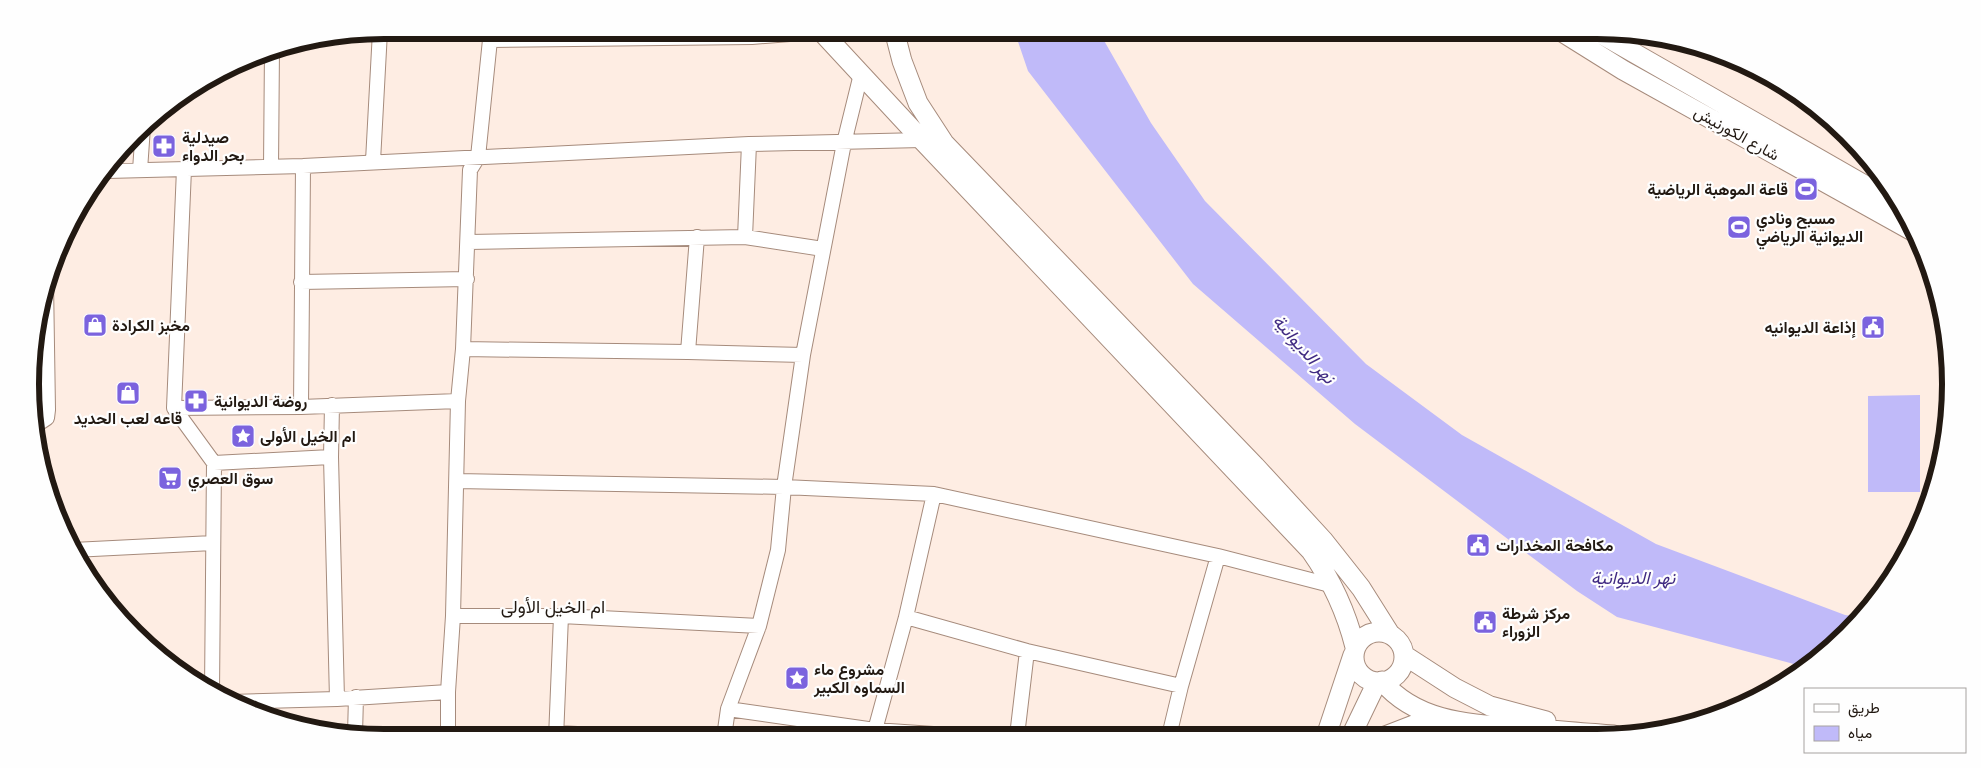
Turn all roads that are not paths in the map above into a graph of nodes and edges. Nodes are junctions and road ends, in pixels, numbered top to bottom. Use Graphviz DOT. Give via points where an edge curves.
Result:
graph roads {
  1 [pos="380,39"];
  2 [pos="491,39"];
  3 [pos="832,39"];
  4 [pos="896,39"];
  5 [pos="905,39"];
  6 [pos="1573,39"];
  7 [pos="1610,39"];
  8 [pos="272,57"];
  9 [pos="860,74"];
  10 [pos="918,103"];
  11 [pos="142,138"];
  12 [pos="922,140"];
  13 [pos="844,143"];
  14 [pos="749,144"];
  15 [pos="478,157"];
  16 [pos="373,161"];
  17 [pos="303,166"];
  18 [pos="271,167"];
  19 [pos="184,169"];
  20 [pos="140,170"];
  21 [pos="112,171"];
  22 [pos="1887,197"];
  23 [pos="1905,228"];
  24 [pos="698,237"];
  25 [pos="745,237"];
  26 [pos="468,242"];
  27 [pos="823,249"];
  28 [pos="467,279"];
  29 [pos="302,282"];
  30 [pos="46,312"];
  31 [pos="463,349"];
  32 [pos="688,352"];
  33 [pos="803,356"];
  34 [pos="458,401"];
  35 [pos="332,405"];
  36 [pos="302,406"];
  37 [pos="174,408"];
  38 [pos="41,422"];
  39 [pos="331,457"];
  40 [pos="214,464"];
  41 [pos="457,481"];
  42 [pos="784,487"];
  43 [pos="934,494"];
  44 [pos="213,543"];
  45 [pos="81,550"];
  46 [pos="1218,556"];
  47 [pos="1334,586"];
  48 [pos="453,616"];
  49 [pos="561,616"];
  50 [pos="906,618"];
  51 [pos="759,626"];
  52 [pos="1390,634"];
  53 [pos="1027,650"];
  54 [pos="1354,651"];
  55 [pos="1404,655"];
  56 [pos="1380,682"];
  57 [pos="212,684"];
  58 [pos="1181,686"];
  59 [pos="448,692"];
  60 [pos="356,697"];
  61 [pos="337,699"];
  62 [pos="253,703"];
  63 [pos="728,709"];
  64 [pos="1444,719"];
  65 [pos="355,728"];
  66 [pos="448,729"];
  67 [pos="556,729"];
  68 [pos="725,729"];
  69 [pos="868,729"];
  70 [pos="875,729"];
  71 [pos="1018,729"];
  72 [pos="1171,729"];
  73 [pos="1328,729"];
  74 [pos="1355,729"];
  75 [pos="1403,729"];
  76 [pos="1536,729"];
  77 [pos="1575,729"];
  1 -- 16 [label="street"];
  2 -- 15 [label="street"];
  3 -- 9 [label="main road"];
  4 -- 10 [label="main road"];
  5 -- 10 [label="main road" via="906,59"];
  6 -- 23 [label="main road, شارع الكورنيش"];
  7 -- 22 [label="main road, شارع الكورنيش"];
  8 -- 18 [label="street"];
  9 -- 12 [label="main road"];
  9 -- 13 [label="street"];
  10 -- 52 [label="main road" via="944,143 1323,540 1361,588"];
  11 -- 20 [label="street"];
  12 -- 13 [label="street"];
  12 -- 47 [label="main road" via="1311,550"];
  13 -- 14 [label="street"];
  13 -- 27 [label="street"];
  14 -- 15 [label="street"];
  14 -- 25 [label="street"];
  15 -- 16 [label="street"];
  15 -- 26 [label="street" via="470,170"];
  16 -- 17 [label="street"];
  17 -- 18 [label="street"];
  17 -- 29 [label="street"];
  18 -- 19 [label="street"];
  19 -- 20 [label="street"];
  19 -- 37 [label="street"];
  20 -- 21 [label="street"];
  24 -- 25 [label="street"];
  24 -- 26 [label="street"];
  24 -- 32 [label="street"];
  25 -- 27 [label="street"];
  26 -- 28 [label="street"];
  27 -- 33 [label="street"];
  28 -- 29 [label="street"];
  28 -- 31 [label="street"];
  29 -- 36 [label="street"];
  30 -- 38 [label="street" via="48,410 47,418"];
  31 -- 32 [label="street"];
  31 -- 34 [label="street"];
  32 -- 33 [label="street"];
  33 -- 42 [label="street"];
  34 -- 35 [label="street"];
  34 -- 41 [label="street"];
  35 -- 36 [label="street"];
  35 -- 39 [label="street"];
  36 -- 37 [label="street"];
  37 -- 40 [label="street"];
  39 -- 40 [label="street"];
  39 -- 61 [label="street"];
  40 -- 44 [label="street"];
  41 -- 42 [label="street"];
  41 -- 48 [label="street"];
  42 -- 43 [label="street"];
  42 -- 51 [label="street" via="778,550"];
  43 -- 46 [label="street"];
  43 -- 50 [label="street"];
  44 -- 45 [label="street"];
  44 -- 57 [label="street"];
  46 -- 47 [label="street"];
  46 -- 58 [label="street"];
  47 -- 54 [label="main road" via="1346,616"];
  48 -- 49 [label="street"];
  48 -- 59 [label="street"];
  49 -- 51 [label="street"];
  49 -- 67 [label="street"];
  50 -- 53 [label="street"];
  50 -- 70 [label="street"];
  51 -- 63 [label="street"];
  52 -- 54 [label="main road" via="1374,632 1366,635"];
  52 -- 55 [label="main road" via="1402,646"];
  53 -- 58 [label="street"];
  53 -- 71 [label="street"];
  54 -- 56 [label="main road" via="1357,670 1363,676"];
  54 -- 73 [label="main road"];
  55 -- 56 [label="main road" via="1395,675"];
  55 -- 77 [label="main road" via="1490,706"];
  56 -- 64 [label="main road" via="1407,704"];
  56 -- 74 [label="main road"];
  58 -- 72 [label="street"];
  59 -- 60 [label="street"];
  59 -- 66 [label="street"];
  60 -- 61 [label="street"];
  60 -- 65 [label="street"];
  61 -- 62 [label="street"];
  63 -- 68 [label="street"];
  63 -- 69 [label="street"];
  64 -- 75 [label="main road"];
  64 -- 76 [label="main road"];
}
